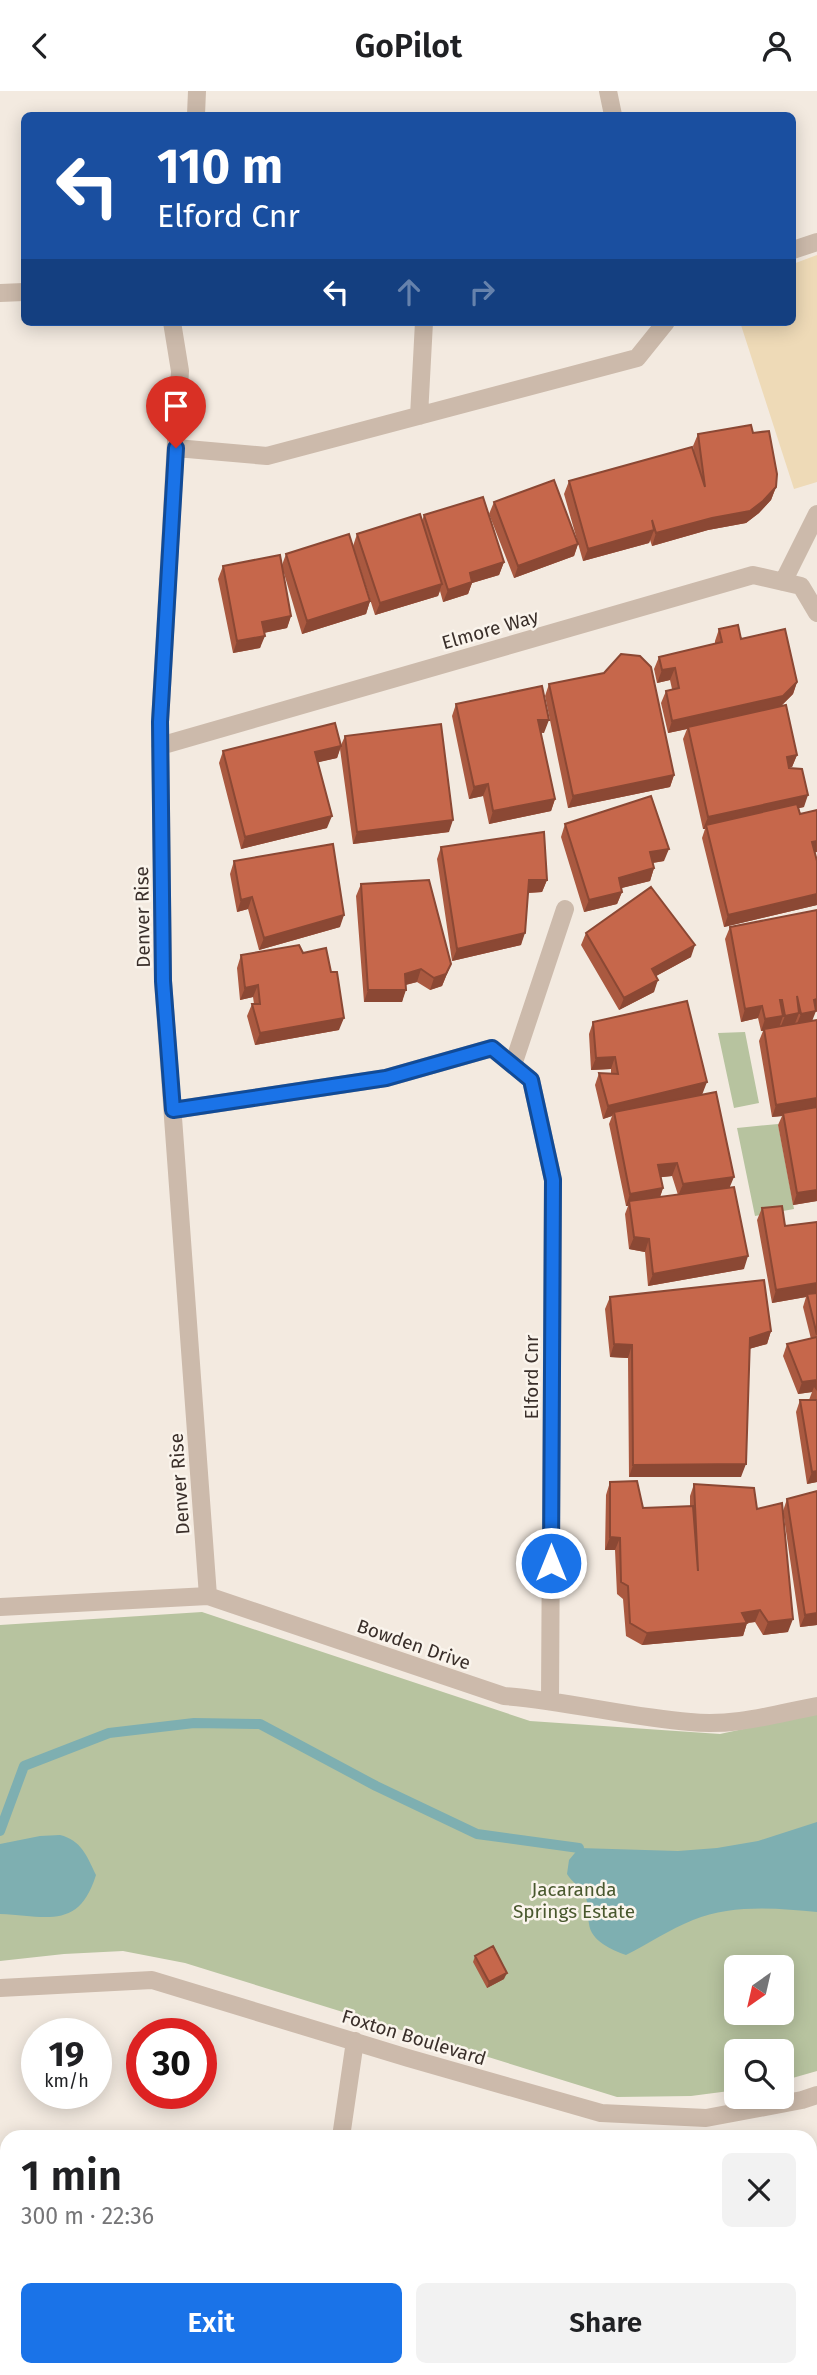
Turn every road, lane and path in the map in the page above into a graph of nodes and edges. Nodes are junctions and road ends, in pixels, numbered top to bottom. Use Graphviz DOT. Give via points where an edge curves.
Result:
graph roads {
  1 [pos="197,91"];
  2 [pos="608,91"];
  3 [pos="196,112"];
  4 [pos="612,112"];
  5 [pos="817,242"];
  6 [pos="796,249"];
  7 [pos="21,292"];
  8 [pos="0,293"];
  9 [pos="173,326"];
  10 [pos="424,326"];
  11 [pos="663,326"];
  12 [pos="419,416"];
  13 [pos="176,448"];
  14 [pos="817,515"];
  15 [pos="783,582"];
  16 [pos="817,613"];
  17 [pos="160,746"];
  18 [pos="565,909"];
  19 [pos="513,1065"];
  20 [pos="173,1110"];
  21 [pos="208,1596"];
  22 [pos="0,1607"];
  23 [pos="550,1700"];
  24 [pos="817,1706"];
  25 [pos="0,1988"];
  26 [pos="355,2041"];
  27 [pos="817,2095"];
  28 [pos="342,2130"];
  1 -- 3 [label="street"];
  2 -- 4 [label="street"];
  5 -- 6 [label="street"];
  7 -- 8 [label="street"];
  9 -- 13 [label="street, Denver Rise" via="180,371"];
  10 -- 12 [label="street"];
  11 -- 12 [label="street" via="637,358"];
  12 -- 13 [label="street" via="267,456"];
  13 -- 17 [label="street, Denver Rise"];
  14 -- 15 [label="street"];
  15 -- 16 [label="street, Elmore Way" via="801,586"];
  15 -- 17 [label="street, Elmore Way" via="753,575"];
  17 -- 20 [label="street, Denver Rise" via="163,981"];
  18 -- 19 [label="street"];
  19 -- 20 [label="street, Elford Cnr" via="492,1048 386,1078"];
  19 -- 23 [label="street, Elford Cnr" via="531,1080 553,1180"];
  20 -- 21 [label="street, Denver Rise"];
  21 -- 22 [label="street, Bowden Drive"];
  21 -- 23 [label="street, Bowden Drive" via="504,1696"];
  23 -- 24 [label="street, Bowden Drive" via="691,1723 738,1722"];
  25 -- 26 [label="street, Foxton Boulevard" via="152,1980"];
  26 -- 27 [label="street, Foxton Boulevard" via="601,2113 706,2118"];
  26 -- 28 [label="street"];
}
